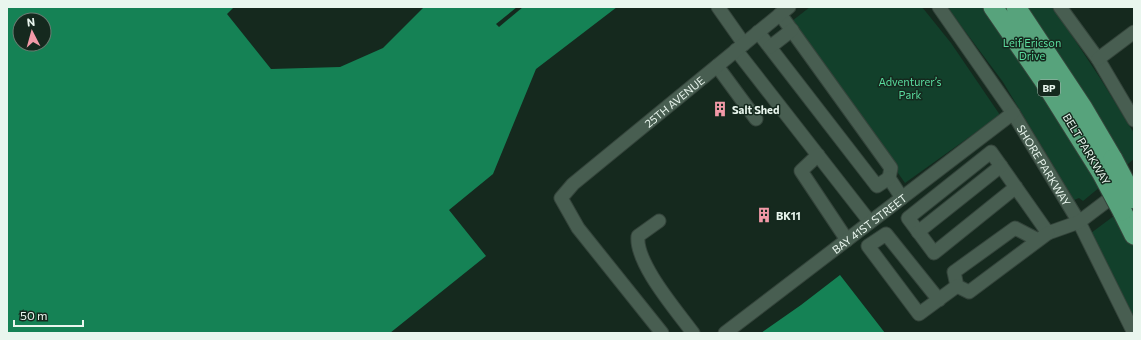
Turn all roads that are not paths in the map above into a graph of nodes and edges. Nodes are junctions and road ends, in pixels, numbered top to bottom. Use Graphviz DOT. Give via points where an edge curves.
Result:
graph roads {
  1 [pos="718,7"];
  2 [pos="939,7"];
  3 [pos="993,7"];
  4 [pos="1016,7"];
  5 [pos="1060,7"];
  6 [pos="785,11"];
  7 [pos="792,30"];
  8 [pos="758,32"];
  9 [pos="1134,32"];
  10 [pos="740,47"];
  11 [pos="770,47"];
  12 [pos="1098,60"];
  13 [pos="717,66"];
  14 [pos="1012,113"];
  15 [pos="756,119"];
  16 [pos="1134,120"];
  17 [pos="818,155"];
  18 [pos="1001,166"];
  19 [pos="1107,166"];
  20 [pos="889,178"];
  21 [pos="1134,181"];
  22 [pos="1016,188"];
  23 [pos="902,198"];
  24 [pos="1128,205"];
  25 [pos="659,221"];
  26 [pos="870,222"];
  27 [pos="1079,222"];
  28 [pos="918,232"];
  29 [pos="1134,235"];
  30 [pos="1043,237"];
  31 [pos="847,240"];
  32 [pos="957,286"];
  33 [pos="939,300"];
  34 [pos="662,333"];
  35 [pos="693,333"];
  36 [pos="725,333"];
  37 [pos="1134,333"];
  1 -- 10 [label="street"];
  2 -- 14 [label="street, SHORE PARKWAY"];
  3 -- 19 [label="highway, BELT PARKWAY / BP"];
  4 -- 19 [label="highway, BELT PARKWAY / BP" via="1075,96"];
  5 -- 12 [label="street"];
  6 -- 7 [label="street"];
  6 -- 8 [label="street, 25TH AVENUE"];
  7 -- 11 [label="street"];
  7 -- 20 [label="street" via="891,168"];
  8 -- 10 [label="street, 25TH AVENUE"];
  8 -- 11 [label="street"];
  9 -- 12 [label="street"];
  10 -- 13 [label="street, 25TH AVENUE"];
  10 -- 17 [label="street"];
  11 -- 20 [label="street" via="876,186"];
  12 -- 16 [label="street"];
  13 -- 15 [label="street"];
  13 -- 34 [label="street, 25TH AVENUE" via="573,184 561,198 578,228"];
  14 -- 23 [label="street, BAY 41ST STREET"];
  14 -- 27 [label="street, SHORE PARKWAY"];
  17 -- 26 [label="street"];
  17 -- 31 [label="street" via="801,171"];
  18 -- 22 [label="street"];
  18 -- 28 [label="street"];
  18 -- 28 [label="street" via="991,152 908,218"];
  19 -- 24 [label="highway, BELT PARKWAY / BP, bridge"];
  20 -- 23 [label="street"];
  21 -- 27 [label="street"];
  22 -- 28 [label="street" via="934,253"];
  22 -- 30 [label="street"];
  23 -- 26 [label="street, BAY 41ST STREET"];
  24 -- 29 [label="highway, BELT PARKWAY / BP"];
  25 -- 35 [label="street" via="638,236 638,244 648,269"];
  26 -- 31 [label="street, BAY 41ST STREET"];
  27 -- 30 [label="street"];
  27 -- 37 [label="street, SHORE PARKWAY"];
  30 -- 32 [label="street" via="969,292"];
  30 -- 32 [label="street" via="1015,228 954,272"];
  31 -- 36 [label="street, BAY 41ST STREET"];
  32 -- 33 [label="street"];
  33 -- 33 [label="street" via="886,234 868,246 919,314"];
}
